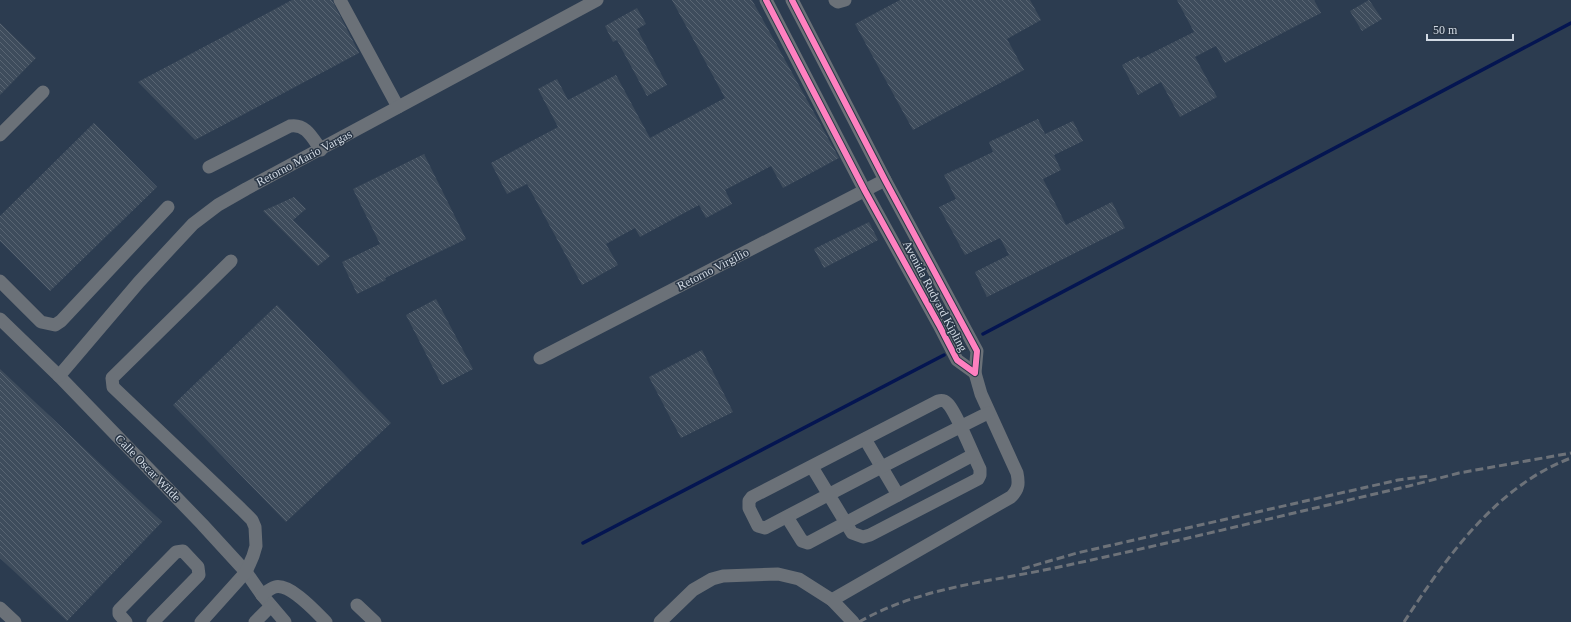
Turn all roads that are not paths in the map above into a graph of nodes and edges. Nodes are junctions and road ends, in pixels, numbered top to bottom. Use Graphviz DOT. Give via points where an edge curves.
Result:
graph roads {
  1 [pos="340,0"];
  2 [pos="597,0"];
  3 [pos="766,0"];
  4 [pos="792,0"];
  5 [pos="835,0"];
  6 [pos="845,0"];
  7 [pos="43,92"];
  8 [pos="398,107"];
  9 [pos="0,135"];
  10 [pos="321,150"];
  11 [pos="209,167"];
  12 [pos="885,180"];
  13 [pos="865,191"];
  14 [pos="168,207"];
  15 [pos="231,261"];
  16 [pos="0,281"];
  17 [pos="959,315"];
  18 [pos="0,319"];
  19 [pos="939,325"];
  20 [pos="540,358"];
  21 [pos="974,373"];
  22 [pos="59,376"];
  23 [pos="988,412"];
  24 [pos="960,426"];
  25 [pos="865,439"];
  26 [pos="973,455"];
  27 [pos="812,467"];
  28 [pos="882,467"];
  29 [pos="828,495"];
  30 [pos="898,495"];
  31 [pos="787,517"];
  32 [pos="845,523"];
  33 [pos="246,572"];
  34 [pos="262,595"];
  35 [pos="832,600"];
  36 [pos="357,604"];
  37 [pos="271,606"];
  38 [pos="0,608"];
  39 [pos="15,622"];
  40 [pos="126,622"];
  41 [pos="153,622"];
  42 [pos="201,622"];
  43 [pos="255,622"];
  44 [pos="285,622"];
  45 [pos="326,622"];
  46 [pos="375,622"];
  47 [pos="660,622"];
  48 [pos="852,622"];
  1 -- 8 [label="street"];
  2 -- 8 [label="street, Retorno Mario Vargas"];
  3 -- 13 [label="street, Avenida Rudyard Kipling"];
  4 -- 12 [label="street, Avenida Rudyard Kipling"];
  5 -- 6 [label="street"];
  7 -- 9 [label="street"];
  8 -- 10 [label="street, Retorno Mario Vargas"];
  10 -- 11 [label="street" via="304,128 296,124"];
  10 -- 22 [label="street, Retorno Mario Vargas" via="246,189 202,216 140,282"];
  12 -- 13 [label="street, Retorno Virgilio"];
  12 -- 17 [label="street, Avenida Rudyard Kipling"];
  13 -- 19 [label="street, Avenida Rudyard Kipling"];
  13 -- 20 [label="street, Retorno Virgilio"];
  14 -- 16 [label="street" via="55,325 41,322"];
  15 -- 33 [label="street" via="115,374 112,382 114,387 252,520 256,546"];
  17 -- 19 [label="street"];
  17 -- 21 [label="street, Avenida Rudyard Kipling" via="977,351"];
  18 -- 22 [label="street, Calle Oscar Wilde"];
  19 -- 21 [label="street, Avenida Rudyard Kipling" via="956,360"];
  21 -- 23 [label="street"];
  22 -- 33 [label="street, Calle Oscar Wilde"];
  23 -- 24 [label="street"];
  23 -- 35 [label="street" via="1017,473 1019,482 1016,491 1011,497"];
  24 -- 25 [label="street" via="948,403 941,400"];
  24 -- 26 [label="street"];
  24 -- 28 [label="street"];
  25 -- 27 [label="street"];
  25 -- 28 [label="street"];
  26 -- 30 [label="street"];
  26 -- 32 [label="street" via="980,469 978,479 870,535 863,537 852,533"];
  27 -- 29 [label="street"];
  27 -- 31 [label="street" via="752,497 749,501 749,508 760,528"];
  28 -- 29 [label="street"];
  28 -- 30 [label="street"];
  29 -- 31 [label="street"];
  29 -- 32 [label="street"];
  30 -- 32 [label="street"];
  31 -- 32 [label="street" via="805,543"];
  33 -- 34 [label="street, Calle Oscar Wilde"];
  33 -- 42 [label="street"];
  34 -- 37 [label="street, Calle Oscar Wilde"];
  34 -- 45 [label="street" via="274,587 284,587 306,602"];
  35 -- 47 [label="street" via="788,575 723,576 693,590"];
  35 -- 48 [label="street"];
  36 -- 46 [label="street"];
  37 -- 43 [label="street"];
  37 -- 44 [label="street, Calle Oscar Wilde"];
  38 -- 39 [label="street"];
  40 -- 41 [label="street" via="119,614 119,610 176,552 183,552 198,567 199,575"];
}
